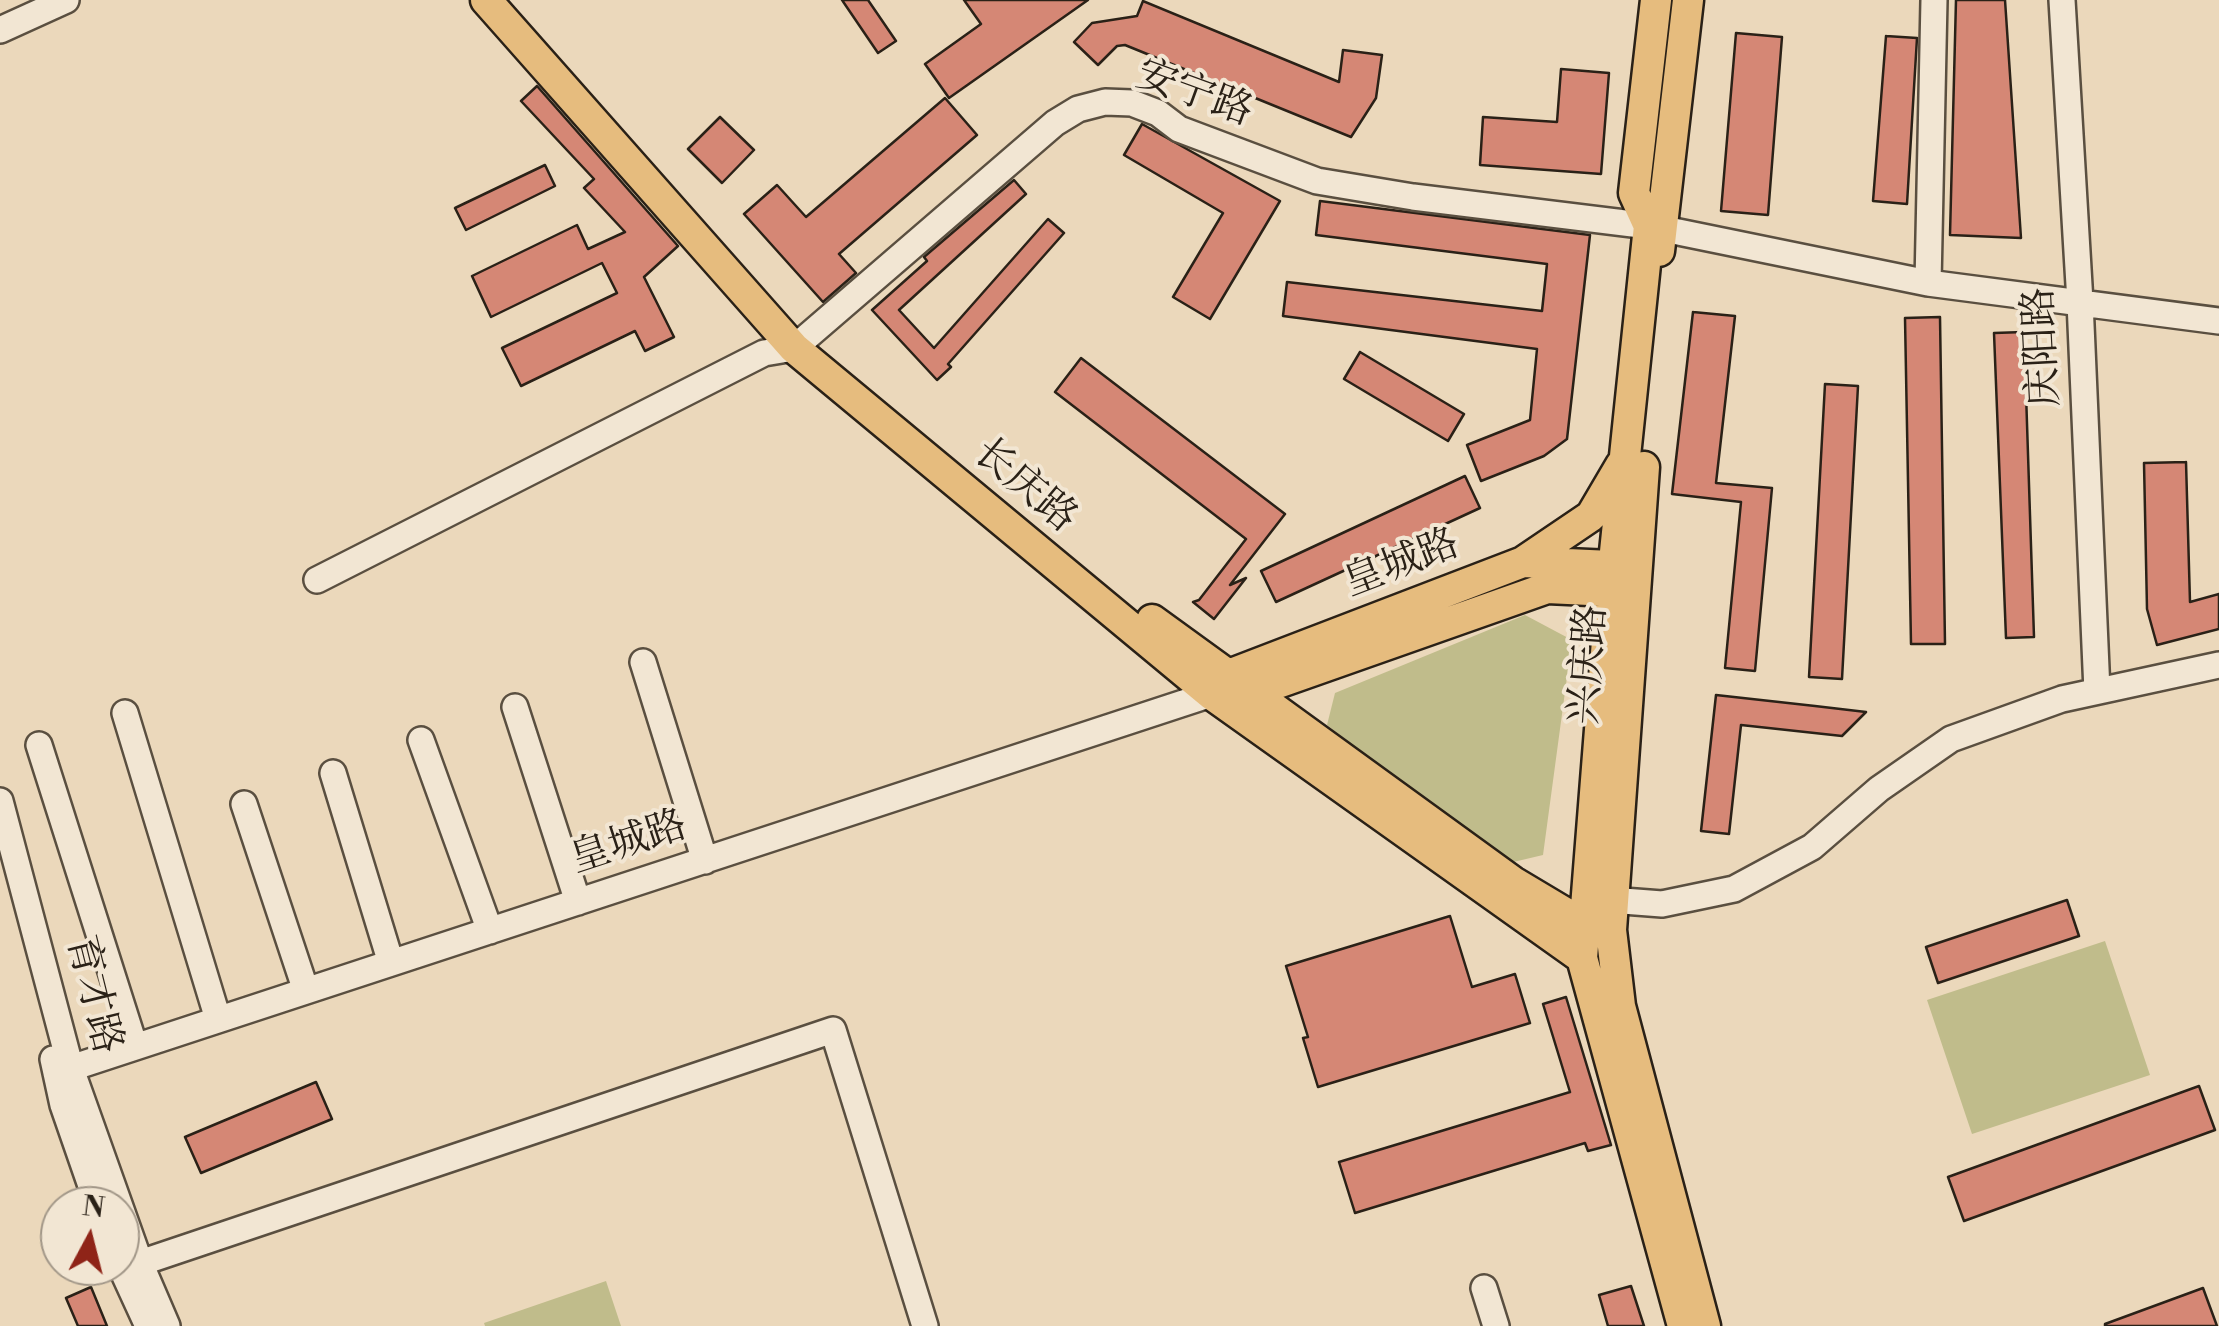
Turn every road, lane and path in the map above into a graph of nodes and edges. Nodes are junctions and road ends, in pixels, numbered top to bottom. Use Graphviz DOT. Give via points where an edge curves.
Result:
graph roads {
  1 [pos="66,0"];
  2 [pos="486,0"];
  3 [pos="513,0"];
  4 [pos="1656,0"];
  5 [pos="1688,0"];
  6 [pos="1934,0"];
  7 [pos="2062,0"];
  8 [pos="0,30"];
  9 [pos="1655,227"];
  10 [pos="1928,284"];
  11 [pos="2080,302"];
  12 [pos="2219,321"];
  13 [pos="802,342"];
  14 [pos="1625,459"];
  15 [pos="1523,562"];
  16 [pos="1624,579"];
  17 [pos="317,580"];
  18 [pos="643,662"];
  19 [pos="2219,665"];
  20 [pos="1229,688"];
  21 [pos="2096,692"];
  22 [pos="515,706"];
  23 [pos="124,713"];
  24 [pos="421,740"];
  25 [pos="39,745"];
  26 [pos="332,773"];
  27 [pos="0,800"];
  28 [pos="244,804"];
  29 [pos="0,850"];
  30 [pos="704,861"];
  31 [pos="578,902"];
  32 [pos="1602,922"];
  33 [pos="490,931"];
  34 [pos="1582,958"];
  35 [pos="391,964"];
  36 [pos="306,991"];
  37 [pos="218,1019"];
  38 [pos="134,1047"];
  39 [pos="63,1071"];
  40 [pos="91,1186"];
  41 [pos="103,1186"];
  42 [pos="140,1261"];
  43 [pos="140,1281"];
  44 [pos="136,1286"];
  45 [pos="1484,1288"];
  46 [pos="148,1326"];
  47 [pos="167,1326"];
  48 [pos="924,1326"];
  49 [pos="1496,1326"];
  50 [pos="1683,1326"];
  51 [pos="1705,1326"];
  1 -- 8 [label="street"];
  2 -- 13 [label="main road, 长庆路"];
  3 -- 13 [label="main road"];
  4 -- 9 [label="main road, 兴庆路" via="1634,193"];
  5 -- 9 [label="main road, 兴庆路" via="1668,200"];
  6 -- 10 [label="street"];
  7 -- 11 [label="street, 庆阳路"];
  9 -- 10 [label="street, 安宁路"];
  9 -- 13 [label="street, 安宁路" via="1318,181 1180,129 1158,112 1105,102 1055,123"];
  9 -- 14 [label="main road, 兴庆路"];
  9 -- 16 [label="main road, 兴庆路"];
  10 -- 11 [label="street, 安宁路"];
  11 -- 12 [label="street, 安宁路"];
  11 -- 21 [label="street, 庆阳路"];
  13 -- 17 [label="street" via="764,353"];
  13 -- 20 [label="main road, 长庆路"];
  14 -- 15 [label="main road" via="1590,516"];
  14 -- 16 [label="main road, 兴庆路"];
  15 -- 16 [label="main road, 皇城路"];
  15 -- 20 [label="main road, 皇城路"];
  16 -- 20 [label="main road, 皇城路" via="1546,588"];
  16 -- 32 [label="main road, 兴庆路"];
  18 -- 30 [label="street"];
  19 -- 21 [label="street"];
  20 -- 30 [label="street, 皇城路"];
  20 -- 32 [label="main road" via="1513,882"];
  20 -- 34 [label="main road, 长庆路"];
  21 -- 32 [label="street" via="1952,739 1879,788 1812,847 1734,889"];
  22 -- 31 [label="street"];
  23 -- 37 [label="street"];
  24 -- 33 [label="street"];
  25 -- 38 [label="street"];
  26 -- 35 [label="street"];
  27 -- 39 [label="street, 育才路"];
  28 -- 36 [label="street"];
  29 -- 39 [label="street"];
  30 -- 31 [label="street, 皇城路"];
  31 -- 33 [label="street, 皇城路"];
  32 -- 34 [label="main road, 兴庆路"];
  32 -- 51 [label="main road, 兴庆路"];
  33 -- 35 [label="street, 皇城路"];
  34 -- 50 [label="main road"];
  35 -- 36 [label="street, 皇城路"];
  36 -- 37 [label="street, 皇城路"];
  37 -- 38 [label="street, 皇城路"];
  38 -- 39 [label="street, 皇城路"];
  39 -- 40 [label="street" via="63,1105"];
  39 -- 41 [label="street, 育才路"];
  42 -- 48 [label="street" via="833,1030"];
  43 -- 47 [label="street, 育才路"];
  44 -- 46 [label="street"];
  45 -- 49 [label="street"];
}
